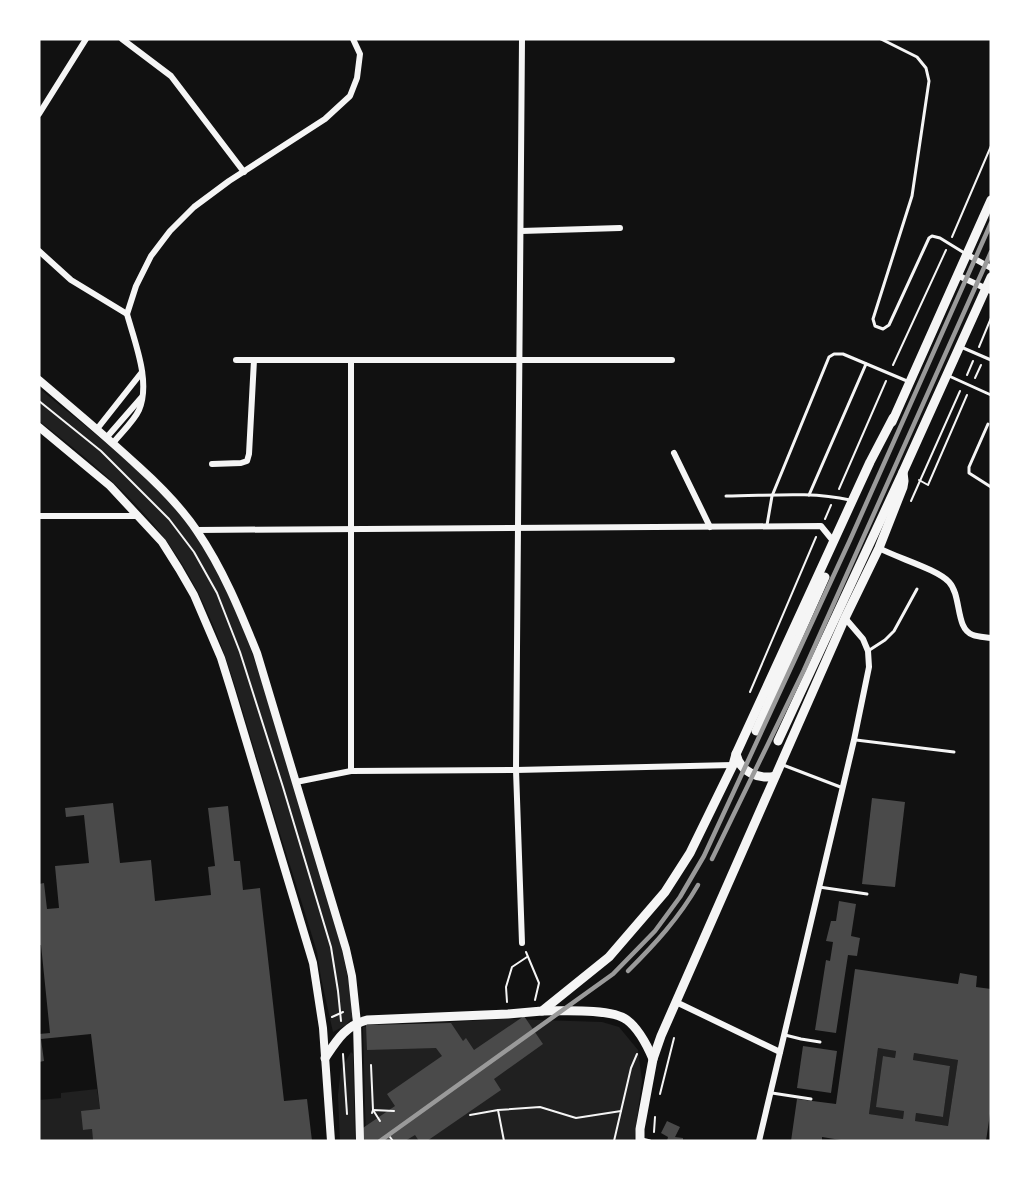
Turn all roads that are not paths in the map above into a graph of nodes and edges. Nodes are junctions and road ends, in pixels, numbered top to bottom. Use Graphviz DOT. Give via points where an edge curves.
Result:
graph roads {
  1 [pos="86,39"];
  2 [pos="122,39"];
  3 [pos="353,39"];
  4 [pos="522,39"];
  5 [pos="881,39"];
  6 [pos="39,114"];
  7 [pos="244,172"];
  8 [pos="991,200"];
  9 [pos="620,228"];
  10 [pos="521,231"];
  11 [pos="39,251"];
  12 [pos="966,254"];
  13 [pos="991,268"];
  14 [pos="957,275"];
  15 [pos="991,277"];
  16 [pos="988,290"];
  17 [pos="127,314"];
  18 [pos="959,346"];
  19 [pos="236,360"];
  20 [pos="254,360"];
  21 [pos="351,360"];
  22 [pos="520,360"];
  23 [pos="672,360"];
  24 [pos="991,360"];
  25 [pos="866,364"];
  26 [pos="142,372"];
  27 [pos="947,375"];
  28 [pos="39,380"];
  29 [pos="909,382"];
  30 [pos="991,395"];
  31 [pos="893,418"];
  32 [pos="988,424"];
  33 [pos="39,427"];
  34 [pos="97,429"];
  35 [pos="110,440"];
  36 [pos="674,453"];
  37 [pos="212,464"];
  38 [pos="903,472"];
  39 [pos="991,487"];
  40 [pos="809,495"];
  41 [pos="726,496"];
  42 [pos="772,496"];
  43 [pos="853,500"];
  44 [pos="39,516"];
  45 [pos="138,516"];
  46 [pos="767,526"];
  47 [pos="710,527"];
  48 [pos="518,529"];
  49 [pos="197,530"];
  50 [pos="351,530"];
  51 [pos="834,542"];
  52 [pos="879,548"];
  53 [pos="916,589"];
  54 [pos="845,618"];
  55 [pos="991,638"];
  56 [pos="868,651"];
  57 [pos="756,731"];
  58 [pos="854,740"];
  59 [pos="778,741"];
  60 [pos="954,752"];
  61 [pos="736,754"];
  62 [pos="780,764"];
  63 [pos="733,765"];
  64 [pos="516,770"];
  65 [pos="351,771"];
  66 [pos="775,776"];
  67 [pos="296,782"];
  68 [pos="843,788"];
  69 [pos="819,888"];
  70 [pos="867,894"];
  71 [pos="522,943"];
  72 [pos="676,1002"];
  73 [pos="537,1011"];
  74 [pos="357,1023"];
  75 [pos="784,1034"];
  76 [pos="820,1042"];
  77 [pos="780,1052"];
  78 [pos="326,1058"];
  79 [pos="653,1059"];
  80 [pos="770,1093"];
  81 [pos="811,1099"];
  82 [pos="640,1140"];
  83 [pos="331,1141"];
  84 [pos="360,1141"];
  85 [pos="650,1141"];
  86 [pos="759,1141"];
  1 -- 6 [label="street"];
  2 -- 7 [label="street" via="171,76"];
  3 -- 7 [label="street" via="360,54 350,96 325,119"];
  4 -- 10 [label="street"];
  5 -- 12 [label="lane" via="917,57 926,68 929,81 912,196 873,319 875,326 883,329 889,325 929,238 935,236"];
  7 -- 17 [label="street" via="194,207 170,231 135,286"];
  8 -- 12 [label="main road"];
  9 -- 10 [label="street"];
  10 -- 22 [label="street"];
  11 -- 17 [label="street" via="70,280"];
  12 -- 13 [label="street"];
  12 -- 14 [label="main road"];
  14 -- 16 [label="street"];
  14 -- 29 [label="main road"];
  15 -- 16 [label="main road"];
  16 -- 18 [label="main road"];
  17 -- 26 [label="street"];
  18 -- 24 [label="lane"];
  18 -- 27 [label="main road"];
  19 -- 20 [label="street"];
  20 -- 21 [label="street"];
  20 -- 37 [label="street" via="247,461"];
  21 -- 22 [label="street"];
  21 -- 50 [label="street"];
  22 -- 23 [label="street"];
  22 -- 48 [label="street"];
  25 -- 29 [label="lane"];
  25 -- 40 [label="lane"];
  25 -- 42 [label="lane" via="843,354 830,357"];
  26 -- 34 [label="street"];
  26 -- 35 [label="street" via="144,395 138,412"];
  27 -- 30 [label="lane"];
  27 -- 38 [label="main road"];
  28 -- 34 [label="main road"];
  29 -- 31 [label="main road"];
  31 -- 43 [label="main road"];
  31 -- 57 [label="main road"];
  32 -- 39 [label="lane" via="969,473"];
  33 -- 45 [label="main road" via="110,486"];
  34 -- 35 [label="main road"];
  35 -- 49 [label="main road" via="155,482"];
  36 -- 47 [label="street"];
  38 -- 52 [label="main road" via="903,487"];
  38 -- 59 [label="main road"];
  40 -- 42 [label="lane"];
  40 -- 43 [label="lane"];
  41 -- 42 [label="lane"];
  42 -- 46 [label="lane"];
  43 -- 51 [label="main road"];
  44 -- 45 [label="street"];
  45 -- 78 [label="main road" via="162,542 179,569 221,658 313,963"];
  46 -- 47 [label="street"];
  46 -- 51 [label="street" via="821,526"];
  47 -- 48 [label="street"];
  48 -- 50 [label="street"];
  48 -- 64 [label="street"];
  49 -- 50 [label="street"];
  49 -- 67 [label="main road" via="223,573 257,653"];
  50 -- 65 [label="street"];
  51 -- 61 [label="main road"];
  52 -- 54 [label="main road"];
  52 -- 55 [label="street" via="942,576 957,598 963,628 971,635"];
  53 -- 56 [label="lane" via="894,631"];
  54 -- 56 [label="street"];
  54 -- 62 [label="main road"];
  56 -- 58 [label="street" via="869,667"];
  58 -- 60 [label="lane"];
  58 -- 68 [label="street"];
  61 -- 63 [label="main road"];
  61 -- 66 [label="main road" via="749,772 763,778"];
  62 -- 66 [label="main road"];
  62 -- 68 [label="lane"];
  63 -- 64 [label="street"];
  63 -- 73 [label="main road" via="690,853 665,892 609,957"];
  64 -- 65 [label="street"];
  64 -- 71 [label="street"];
  65 -- 67 [label="street"];
  66 -- 72 [label="main road"];
  67 -- 74 [label="main road" via="346,949"];
  68 -- 69 [label="street"];
  69 -- 70 [label="lane"];
  69 -- 75 [label="street"];
  72 -- 77 [label="street"];
  72 -- 79 [label="main road"];
  73 -- 74 [label="main road"];
  73 -- 79 [label="main road" via="614,1014 626,1019 644,1039"];
  74 -- 78 [label="main road" via="342,1034"];
  74 -- 84 [label="main road"];
  75 -- 76 [label="lane"];
  75 -- 77 [label="street"];
  77 -- 80 [label="street"];
  78 -- 83 [label="main road"];
  79 -- 82 [label="main road"];
  80 -- 81 [label="lane"];
  80 -- 86 [label="street"];
  82 -- 85 [label="lane"];
}
